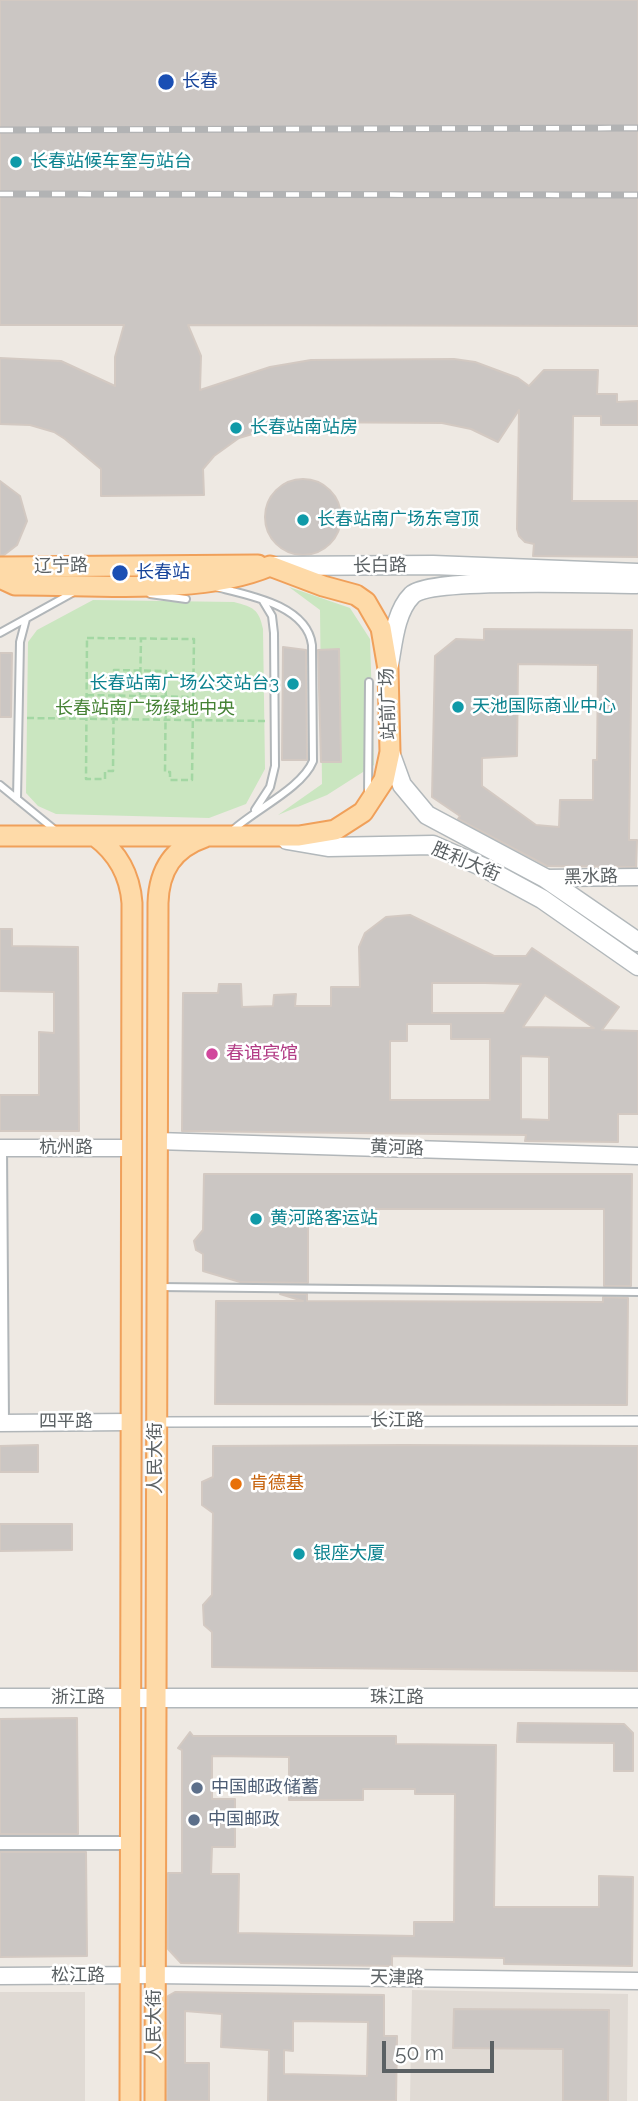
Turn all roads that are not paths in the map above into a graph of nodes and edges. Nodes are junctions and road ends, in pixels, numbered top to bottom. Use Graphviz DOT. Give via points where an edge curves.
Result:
graph roads {
  1 [pos="122,565"];
  2 [pos="270,566"];
  3 [pos="0,567"];
  4 [pos="638,573"];
  5 [pos="0,578"];
  6 [pos="88,584"];
  7 [pos="130,584"];
  8 [pos="203,584"];
  9 [pos="638,584"];
  10 [pos="186,599"];
  11 [pos="262,599"];
  12 [pos="26,619"];
  13 [pos="0,633"];
  14 [pos="388,669"];
  15 [pos="369,682"];
  16 [pos="390,752"];
  17 [pos="0,785"];
  18 [pos="17,799"];
  19 [pos="254,811"];
  20 [pos="363,812"];
  21 [pos="63,836"];
  22 [pos="95,836"];
  23 [pos="205,836"];
  24 [pos="226,836"];
  25 [pos="270,837"];
  26 [pos="1,841"];
  27 [pos="638,877"];
  28 [pos="545,878"];
  29 [pos="638,942"];
  30 [pos="638,966"];
  31 [pos="157,1141"];
  32 [pos="0,1148"];
  33 [pos="132,1148"];
  34 [pos="638,1156"];
  35 [pos="157,1287"];
  36 [pos="638,1292"];
  37 [pos="638,1421"];
  38 [pos="132,1422"];
  39 [pos="157,1422"];
  40 [pos="1,1423"];
  41 [pos="0,1698"];
  42 [pos="131,1698"];
  43 [pos="156,1698"];
  44 [pos="638,1698"];
  45 [pos="0,1843"];
  46 [pos="131,1843"];
  47 [pos="131,1975"];
  48 [pos="155,1975"];
  49 [pos="0,1976"];
  50 [pos="638,1981"];
  51 [pos="130,2101"];
  52 [pos="155,2101"];
  1 -- 2 [label="main road, 长白路"];
  1 -- 3 [label="main road, 辽宁路"];
  2 -- 4 [label="main road, 长白路" via="433,565"];
  2 -- 8 [label="main road" via="244,577"];
  2 -- 14 [label="main road, 站前广场" via="366,602 381,628"];
  5 -- 6 [label="main road" via="15,585"];
  6 -- 7 [label="main road"];
  6 -- 12 [label="lane"];
  7 -- 8 [label="main road"];
  7 -- 10 [label="lane" via="158,596"];
  8 -- 11 [label="lane"];
  9 -- 14 [label="main road, 长白路" via="460,584 422,589 411,596 397,624"];
  11 -- 19 [label="lane" via="272,616 274,633 273,776"];
  11 -- 19 [label="lane" via="295,617 311,635 313,761 307,775"];
  12 -- 13 [label="lane"];
  12 -- 18 [label="lane" via="20,642"];
  14 -- 16 [label="main road, 站前广场"];
  15 -- 20 [label="lane" via="369,788"];
  16 -- 20 [label="main road, 站前广场" via="384,780"];
  16 -- 28 [label="main road, 胜利大街" via="411,801"];
  17 -- 18 [label="lane"];
  18 -- 21 [label="lane"];
  19 -- 24 [label="lane"];
  20 -- 25 [label="main road, 站前广场" via="328,832"];
  21 -- 22 [label="main road, 站前广场"];
  21 -- 26 [label="main road, 站前广场"];
  22 -- 23 [label="main road, 站前广场"];
  22 -- 33 [label="main road, 人民大街" via="124,867 131,890"];
  23 -- 24 [label="main road, 站前广场"];
  23 -- 31 [label="main road, 人民大街" via="173,856 158,890"];
  24 -- 25 [label="main road, 站前广场"];
  25 -- 30 [label="main road, 胜利大街" via="328,847 433,845 542,900"];
  27 -- 28 [label="street, 黑水路"];
  28 -- 29 [label="main road, 胜利大街"];
  31 -- 34 [label="street, 黄河路"];
  31 -- 35 [label="main road, 人民大街"];
  32 -- 33 [label="street, 杭州路"];
  32 -- 40 [label="street"];
  33 -- 38 [label="main road, 人民大街"];
  35 -- 36 [label="lane"];
  35 -- 39 [label="main road, 人民大街"];
  37 -- 39 [label="street, 长江路"];
  38 -- 40 [label="street, 四平路"];
  38 -- 42 [label="main road, 人民大街"];
  39 -- 43 [label="main road, 人民大街"];
  41 -- 42 [label="main road, 浙江路"];
  42 -- 43 [label="main road, 浙江路"];
  42 -- 46 [label="main road, 人民大街"];
  43 -- 44 [label="main road, 珠江路"];
  43 -- 48 [label="main road, 人民大街"];
  45 -- 46 [label="street"];
  46 -- 47 [label="main road, 人民大街"];
  47 -- 48 [label="street, 松江路"];
  47 -- 49 [label="street, 松江路"];
  47 -- 51 [label="main road, 人民大街"];
  48 -- 50 [label="street, 天津路"];
  48 -- 52 [label="main road, 人民大街"];
}
